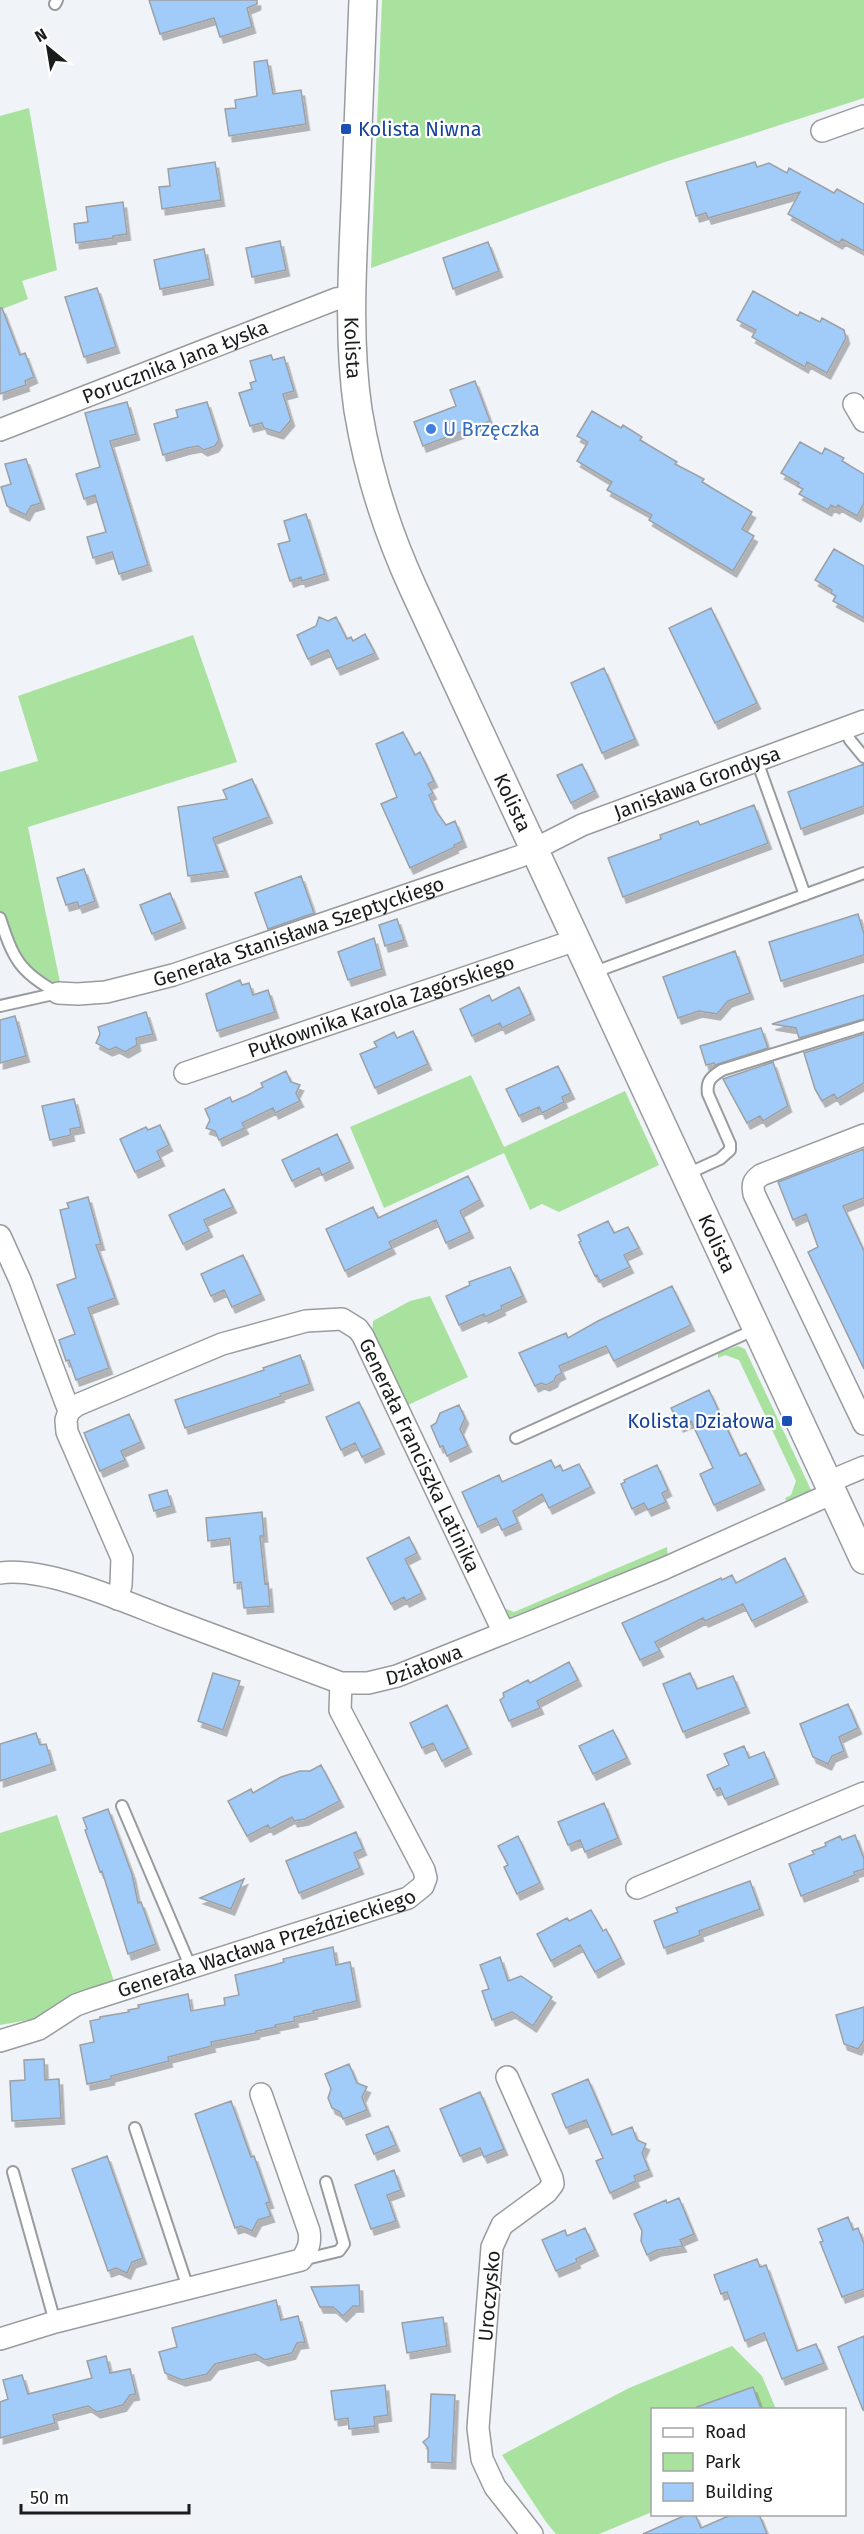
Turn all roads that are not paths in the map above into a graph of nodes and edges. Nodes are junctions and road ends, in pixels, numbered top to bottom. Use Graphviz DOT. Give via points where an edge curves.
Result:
graph roads {
  1 [pos="363,0"];
  2 [pos="864,116"];
  3 [pos="822,131"];
  4 [pos="351,297"];
  5 [pos="0,430"];
  6 [pos="855,725"];
  7 [pos="864,758"];
  8 [pos="758,761"];
  9 [pos="534,849"];
  10 [pos="864,873"];
  11 [pos="805,895"];
  12 [pos="0,918"];
  13 [pos="576,940"];
  14 [pos="592,973"];
  15 [pos="58,993"];
  16 [pos="0,1006"];
  17 [pos="864,1026"];
  18 [pos="185,1073"];
  19 [pos="864,1135"];
  20 [pos="685,1175"];
  21 [pos="0,1236"];
  22 [pos="757,1329"];
  23 [pos="69,1411"];
  24 [pos="864,1424"];
  25 [pos="516,1438"];
  26 [pos="864,1467"];
  27 [pos="830,1488"];
  28 [pos="864,1560"];
  29 [pos="0,1573"];
  30 [pos="117,1599"];
  31 [pos="504,1633"];
  32 [pos="341,1683"];
  33 [pos="864,1794"];
  34 [pos="122,1806"];
  35 [pos="637,1888"];
  36 [pos="191,1968"];
  37 [pos="0,2042"];
  38 [pos="507,2077"];
  39 [pos="261,2094"];
  40 [pos="135,2128"];
  41 [pos="13,2172"];
  42 [pos="326,2182"];
  43 [pos="301,2260"];
  44 [pos="188,2288"];
  45 [pos="55,2322"];
  46 [pos="0,2339"];
  47 [pos="532,2534"];
  1 -- 4 [label="street, Kolista"];
  2 -- 3 [label="street"];
  4 -- 5 [label="street, Porucznika Jana Łyska" via="336,299"];
  4 -- 9 [label="street, Kolista" via="358,410 382,509 413,588"];
  6 -- 7 [label="lane" via="850,740"];
  6 -- 8 [label="street, Janisława Grondysa"];
  8 -- 9 [label="street, Janisława Grondysa" via="582,825"];
  8 -- 11 [label="lane"];
  9 -- 13 [label="street, Kolista"];
  9 -- 15 [label="street, Generała Stanisława Szeptyckiego" via="173,975 106,992"];
  10 -- 11 [label="lane"];
  11 -- 14 [label="lane"];
  12 -- 15 [label="lane" via="19,964 39,983"];
  13 -- 14 [label="street, Kolista"];
  13 -- 18 [label="street, Pułkownika Karola Zagórskiego"];
  14 -- 20 [label="street, Kolista"];
  15 -- 16 [label="lane"];
  17 -- 20 [label="lane" via="722,1070 711,1077 708,1094 730,1150 720,1159"];
  19 -- 24 [label="street" via="761,1175 752,1185"];
  20 -- 22 [label="street, Kolista"];
  21 -- 23 [label="street"];
  22 -- 25 [label="lane"];
  22 -- 27 [label="street, Kolista"];
  23 -- 30 [label="street" via="68,1432 122,1558"];
  23 -- 31 [label="street, Generała Franciszka Latinika" via="77,1404 222,1344 306,1321 333,1318 349,1322 363,1336"];
  26 -- 27 [label="street, Działowa"];
  27 -- 28 [label="street, Kolista"];
  27 -- 31 [label="street, Działowa" via="663,1569"];
  29 -- 30 [label="street, Działowa" via="42,1574"];
  30 -- 32 [label="street, Działowa"];
  31 -- 32 [label="street, Działowa" via="397,1676 368,1683"];
  32 -- 36 [label="street, Generała Wacława Przeździeckiego" via="340,1710 424,1870 423,1886 408,1898"];
  33 -- 35 [label="street"];
  34 -- 36 [label="lane"];
  36 -- 37 [label="street, Generała Wacława Przeździeckiego" via="90,2000 39,2029"];
  38 -- 47 [label="street, Uroczysko" via="553,2184 502,2225 492,2247 478,2428 485,2470"];
  39 -- 43 [label="street" via="309,2231 308,2251"];
  40 -- 44 [label="lane"];
  41 -- 45 [label="lane"];
  42 -- 43 [label="lane" via="345,2244 339,2252"];
  43 -- 44 [label="street"];
  44 -- 45 [label="street"];
  45 -- 46 [label="street"];
}
